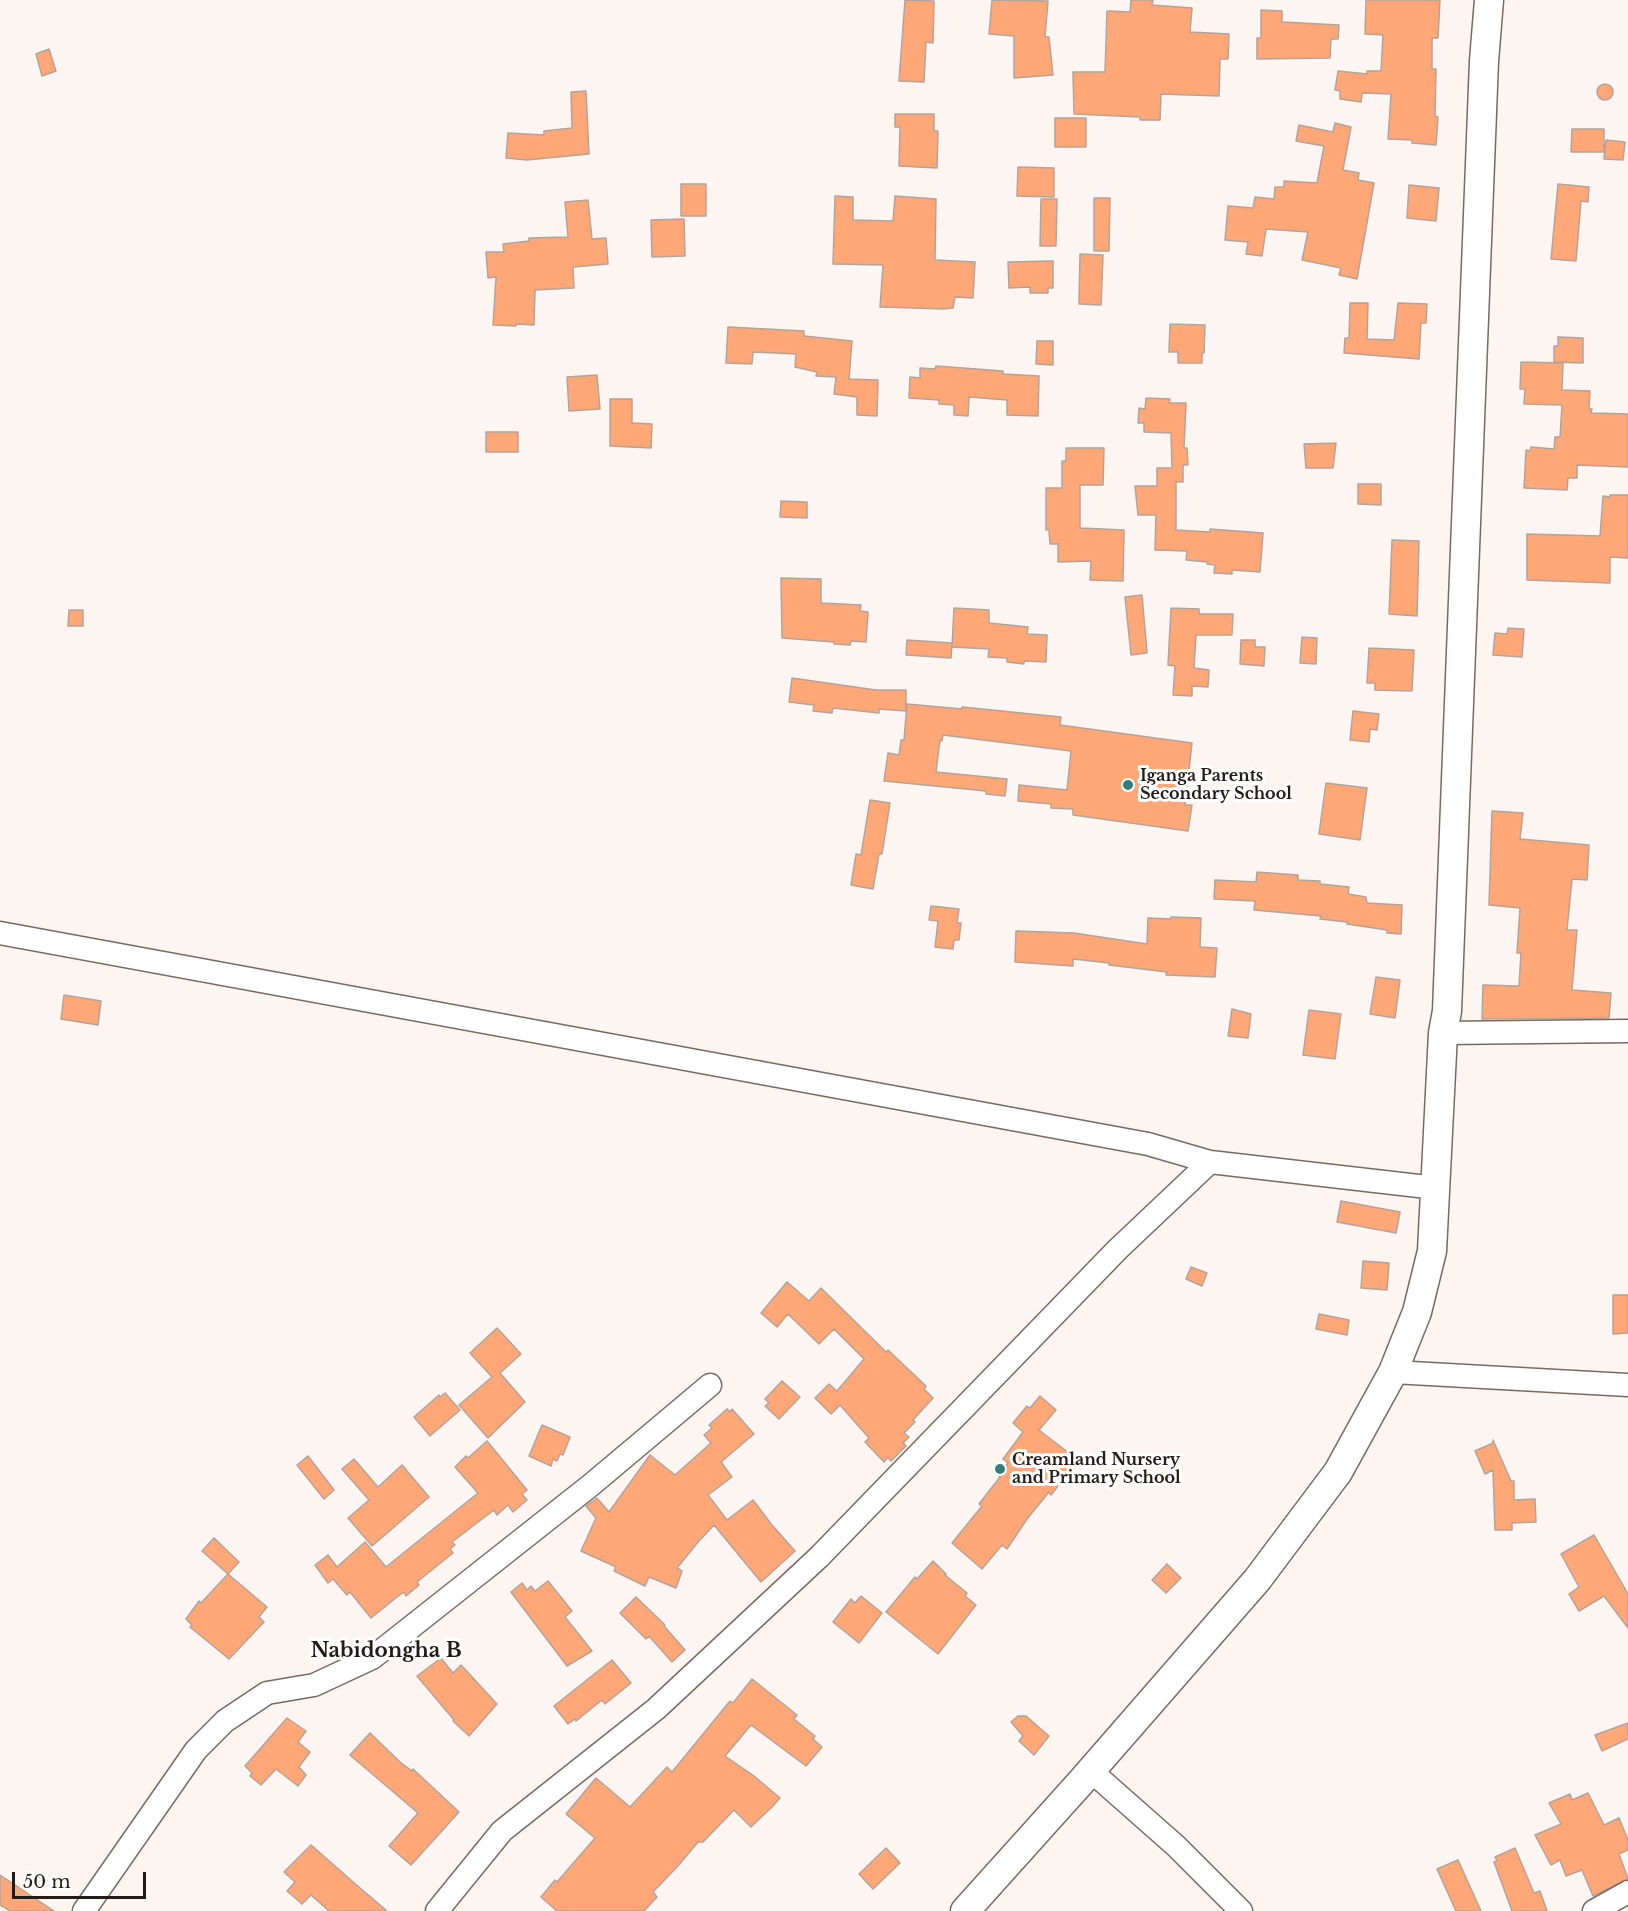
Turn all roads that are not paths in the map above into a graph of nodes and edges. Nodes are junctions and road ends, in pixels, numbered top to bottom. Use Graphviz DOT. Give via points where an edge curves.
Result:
graph roads {
  1 [pos="1489,0"];
  2 [pos="0,933"];
  3 [pos="1628,1031"];
  4 [pos="1443,1033"];
  5 [pos="1210,1162"];
  6 [pos="1436,1188"];
  7 [pos="1393,1372"];
  8 [pos="710,1385"];
  9 [pos="1628,1385"];
  10 [pos="1091,1771"];
  11 [pos="1625,1901"];
  12 [pos="84,1911"];
  13 [pos="437,1911"];
  14 [pos="964,1911"];
  15 [pos="1241,1911"];
  16 [pos="1594,1911"];
  1 -- 4 [label="main road" via="1447,1011"];
  2 -- 5 [label="street" via="1148,1144"];
  3 -- 4 [label="street"];
  4 -- 6 [label="main road"];
  5 -- 6 [label="street"];
  5 -- 13 [label="street" via="1118,1249 819,1557 656,1709 502,1831"];
  6 -- 7 [label="main road" via="1432,1251 1418,1312"];
  7 -- 9 [label="street"];
  7 -- 10 [label="main road" via="1338,1472 1257,1580"];
  8 -- 12 [label="street" via="591,1485 372,1658 314,1685 267,1693 225,1721 196,1750"];
  10 -- 14 [label="main road"];
  10 -- 15 [label="street" via="1176,1846"];
  11 -- 16 [label="street"];
}
